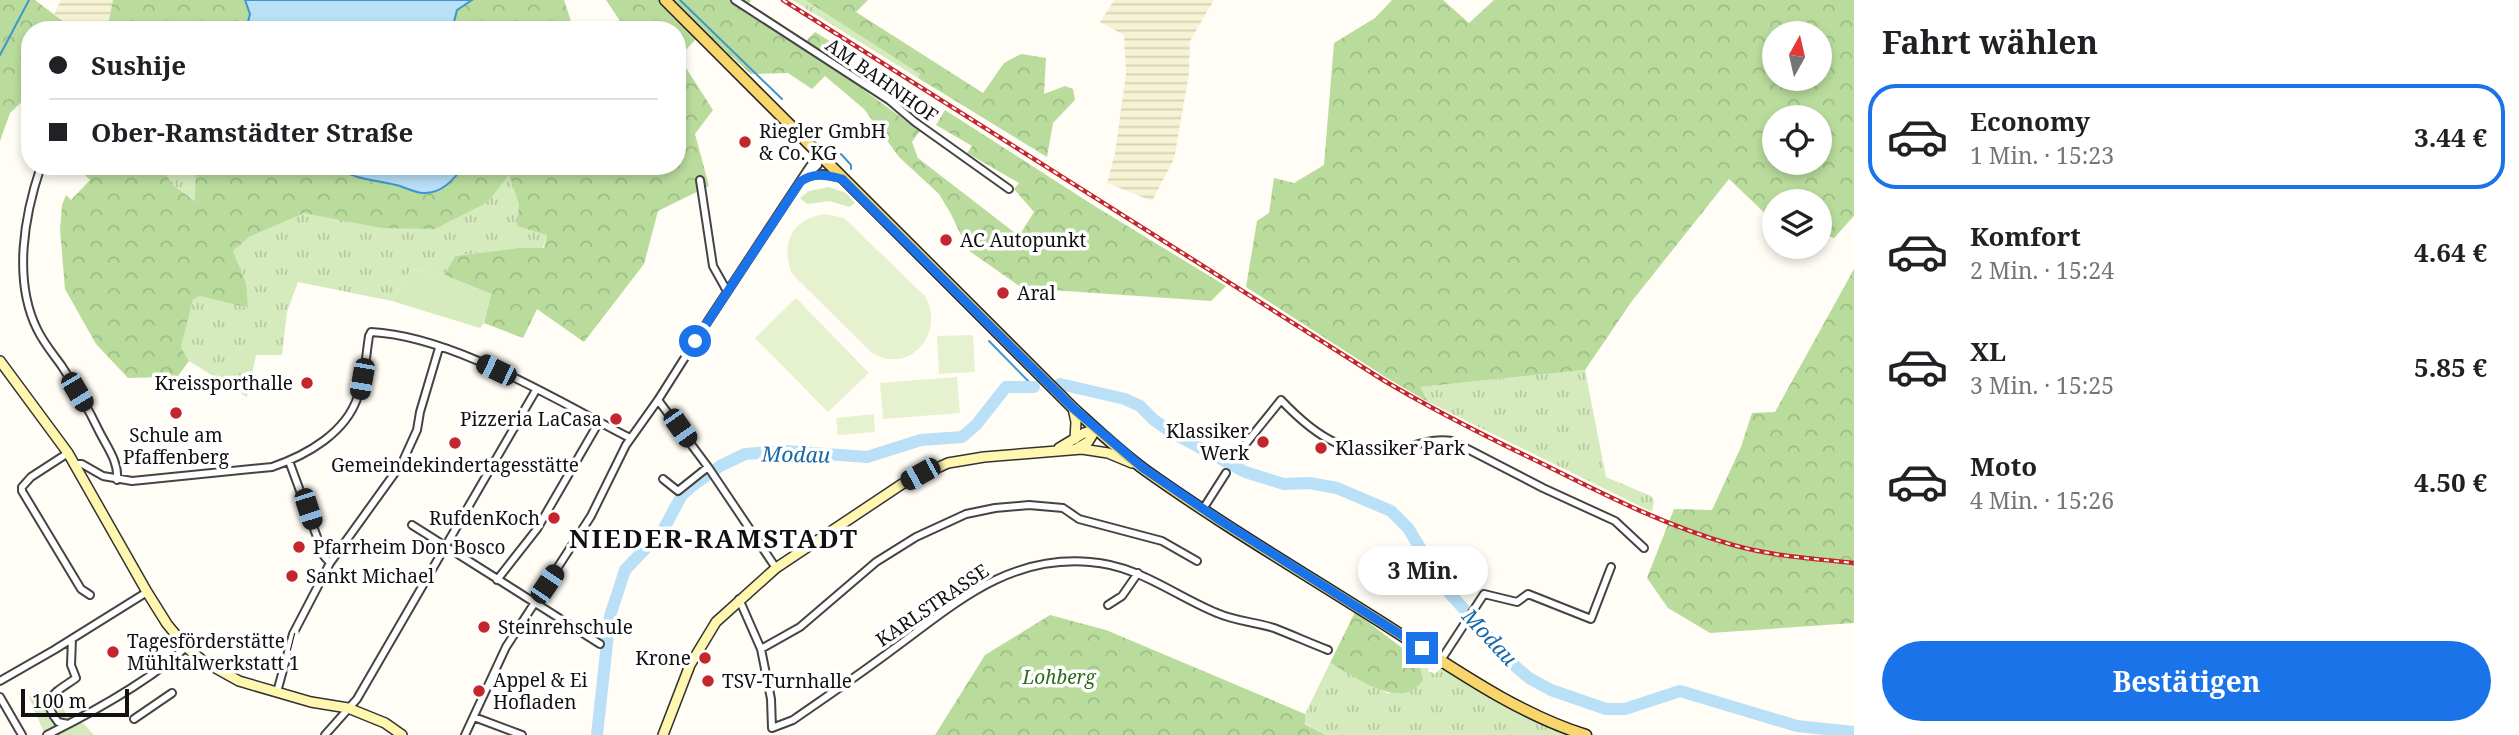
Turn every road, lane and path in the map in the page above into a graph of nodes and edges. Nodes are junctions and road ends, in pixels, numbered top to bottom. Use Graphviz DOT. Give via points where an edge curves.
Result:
graph roads {
  1 [pos="665,0"];
  2 [pos="735,0"];
  3 [pos="686,21"];
  4 [pos="686,21"];
  5 [pos="820,156"];
  6 [pos="38,175"];
  7 [pos="808,176"];
  8 [pos="842,179"];
  9 [pos="700,180"];
  10 [pos="800,182"];
  11 [pos="1009,188"];
  12 [pos="727,291"];
  13 [pos="439,348"];
  14 [pos="0,360"];
  15 [pos="536,390"];
  16 [pos="658,400"];
  17 [pos="1073,408"];
  18 [pos="599,422"];
  19 [pos="1096,429"];
  20 [pos="630,438"];
  21 [pos="1075,444"];
  22 [pos="68,453"];
  23 [pos="1235,457"];
  24 [pos="289,461"];
  25 [pos="75,464"];
  26 [pos="708,467"];
  27 [pos="1143,468"];
  28 [pos="1226,473"];
  29 [pos="117,480"];
  30 [pos="663,480"];
  31 [pos="1203,509"];
  32 [pos="412,526"];
  33 [pos="446,547"];
  34 [pos="1644,548"];
  35 [pos="1197,561"];
  36 [pos="330,564"];
  37 [pos="1611,567"];
  38 [pos="776,568"];
  39 [pos="1138,573"];
  40 [pos="497,580"];
  41 [pos="146,592"];
  42 [pos="90,595"];
  43 [pos="739,599"];
  44 [pos="533,603"];
  45 [pos="1108,605"];
  46 [pos="72,639"];
  47 [pos="600,644"];
  48 [pos="186,647"];
  49 [pos="761,649"];
  50 [pos="1328,650"];
  51 [pos="1441,660"];
  52 [pos="0,681"];
  53 [pos="277,692"];
  54 [pos="172,694"];
  55 [pos="0,697"];
  56 [pos="348,708"];
  57 [pos="474,717"];
  58 [pos="134,719"];
  59 [pos="70,724"];
  60 [pos="771,731"];
  61 [pos="22,735"];
  62 [pos="47,735"];
  63 [pos="326,735"];
  64 [pos="402,735"];
  65 [pos="465,735"];
  66 [pos="522,735"];
  67 [pos="663,735"];
  68 [pos="777,735"];
  69 [pos="1586,735"];
  1 -- 3 [label="main road"];
  2 -- 11 [label="street, AM BAHNHOF" via="890,100"];
  4 -- 5 [label="main road"];
  5 -- 7 [label="street"];
  5 -- 8 [label="main road"];
  5 -- 10 [label="street"];
  6 -- 29 [label="street" via="27,217 26,292 37,329 88,410 118,468"];
  7 -- 8 [label="street"];
  7 -- 10 [label="street"];
  8 -- 17 [label="main road"];
  9 -- 12 [label="street" via="713,266"];
  10 -- 12 [label="street"];
  12 -- 16 [label="street"];
  13 -- 15 [label="street" via="477,360"];
  13 -- 24 [label="street" via="371,332 359,393 348,417 338,429"];
  13 -- 36 [label="street" via="402,463"];
  14 -- 22 [label="main road"];
  15 -- 18 [label="street"];
  15 -- 33 [label="street"];
  16 -- 20 [label="street"];
  16 -- 26 [label="street"];
  17 -- 19 [label="main road"];
  17 -- 21 [label="main road"];
  18 -- 20 [label="street"];
  18 -- 40 [label="street" via="537,529"];
  19 -- 21 [label="main road" via="1088,442"];
  19 -- 27 [label="main road"];
  20 -- 44 [label="street" via="591,516"];
  21 -- 27 [label="main road"];
  21 -- 38 [label="main road" via="933,468"];
  22 -- 25 [label="main road"];
  22 -- 42 [label="street" via="31,477 22,491 81,589"];
  23 -- 34 [label="street" via="1281,400 1307,426 1353,450 1452,441 1615,520"];
  24 -- 29 [label="street" via="272,467 146,481"];
  24 -- 36 [label="street"];
  25 -- 29 [label="street"];
  25 -- 41 [label="main road"];
  26 -- 30 [label="street" via="678,491"];
  26 -- 38 [label="street"];
  27 -- 31 [label="main road"];
  28 -- 31 [label="street"];
  31 -- 51 [label="main road"];
  32 -- 33 [label="street"];
  33 -- 40 [label="street"];
  33 -- 56 [label="street"];
  35 -- 49 [label="street" via="1162,541 1079,519 1063,508 995,508 966,514 916,537 876,562 800,627"];
  36 -- 53 [label="street" via="293,634"];
  37 -- 51 [label="street" via="1591,619 1528,594 1517,602 1484,594"];
  38 -- 43 [label="main road"];
  39 -- 45 [label="street" via="1122,596"];
  39 -- 50 [label="street, KARLSTRASSE" via="1219,614"];
  39 -- 60 [label="street, KARLSTRASSE" via="1092,562 1052,562 1026,566 989,581"];
  40 -- 44 [label="street"];
  41 -- 46 [label="street"];
  41 -- 48 [label="main road"];
  43 -- 49 [label="street"];
  43 -- 67 [label="main road" via="716,622 690,665"];
  44 -- 47 [label="street"];
  44 -- 57 [label="street" via="506,647"];
  46 -- 52 [label="street"];
  46 -- 59 [label="street" via="71,666 76,678 53,694 49,705 58,722"];
  48 -- 53 [label="main road" via="227,675"];
  48 -- 59 [label="street"];
  49 -- 60 [label="street" via="771,699"];
  51 -- 69 [label="main road" via="1518,705"];
  53 -- 56 [label="main road"];
  54 -- 58 [label="street"];
  55 -- 61 [label="street"];
  56 -- 63 [label="street"];
  56 -- 64 [label="main road"];
  57 -- 65 [label="street"];
  57 -- 66 [label="street"];
  59 -- 62 [label="street"];
  60 -- 68 [label="street"];
}
